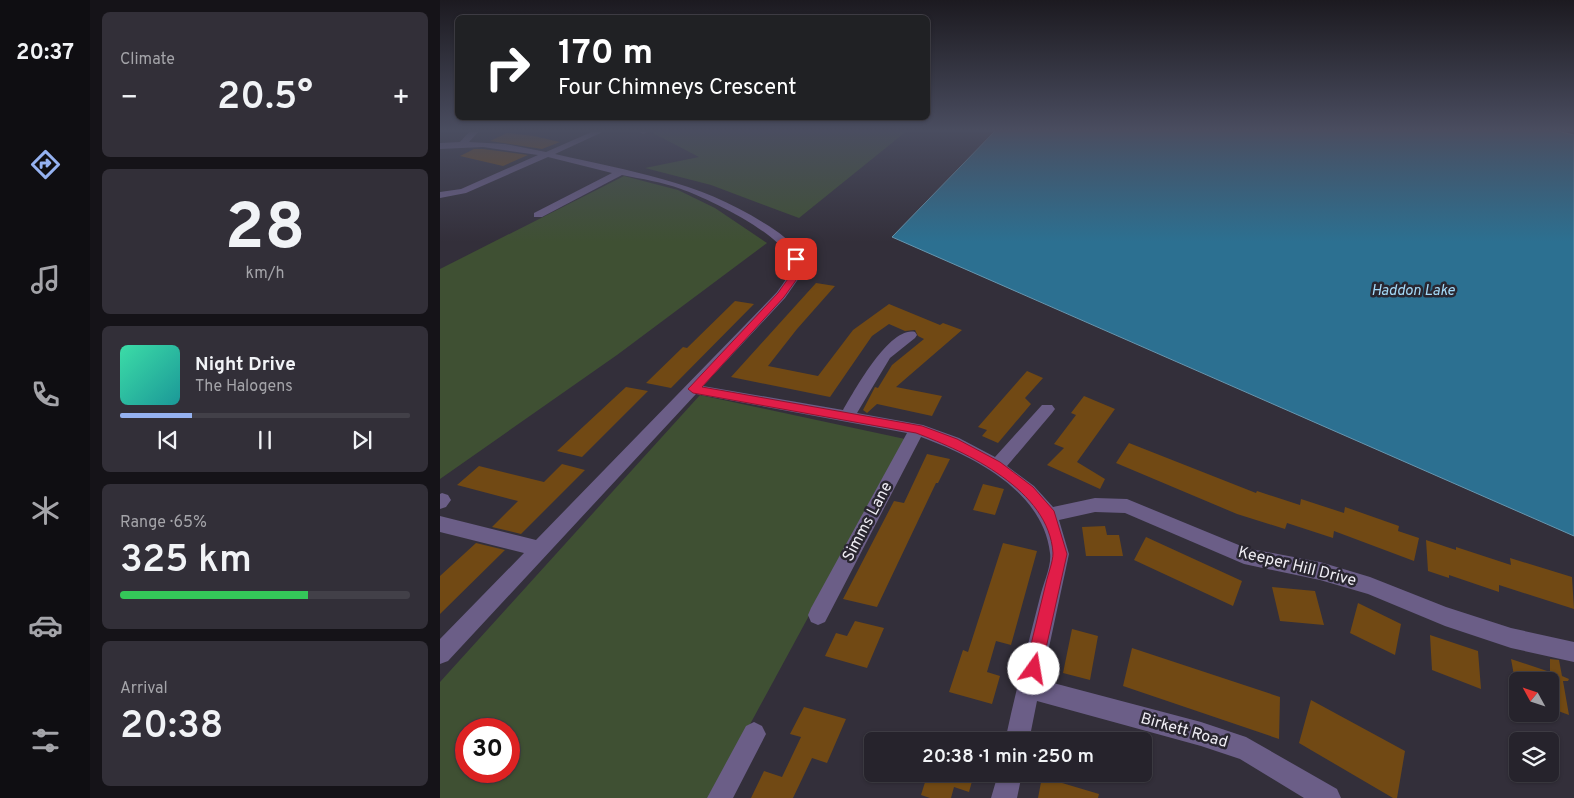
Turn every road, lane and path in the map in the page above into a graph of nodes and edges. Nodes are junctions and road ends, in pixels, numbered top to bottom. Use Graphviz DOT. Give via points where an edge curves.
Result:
graph roads {
  1 [pos="519,167"];
  2 [pos="598,167"];
  3 [pos="620,172"];
  4 [pos="440,195"];
  5 [pos="538,215"];
  6 [pos="910,335"];
  7 [pos="693,389"];
  8 [pos="1047,409"];
  9 [pos="847,416"];
  10 [pos="918,429"];
  11 [pos="996,466"];
  12 [pos="1049,515"];
  13 [pos="440,524"];
  14 [pos="540,549"];
  15 [pos="818,615"];
  16 [pos="1574,652"];
  17 [pos="440,654"];
  18 [pos="1030,688"];
  19 [pos="1019,732"];
  20 [pos="754,734"];
  21 [pos="1008,782"];
  22 [pos="720,798"];
  23 [pos="1004,798"];
  24 [pos="1328,798"];
  1 -- 4 [label="street" via="462,191"];
  2 -- 3 [label="street"];
  3 -- 5 [label="street"];
  3 -- 7 [label="street" via="663,181 719,202 778,236 796,259 795,276 781,295"];
  6 -- 9 [label="street" via="885,355"];
  7 -- 9 [label="street"];
  7 -- 14 [label="street"];
  8 -- 11 [label="street"];
  9 -- 10 [label="street"];
  10 -- 11 [label="street" via="953,442"];
  10 -- 15 [label="street, Simms Lane"];
  11 -- 12 [label="street" via="1028,491"];
  12 -- 16 [label="street, Keeper Hill Drive" via="1094,505 1127,506 1244,556 1320,571 1511,638"];
  12 -- 18 [label="street" via="1060,554"];
  13 -- 14 [label="street"];
  14 -- 17 [label="street"];
  18 -- 19 [label="street"];
  18 -- 24 [label="street, Birkett Road" via="1246,749"];
  20 -- 22 [label="street"];
  21 -- 23 [label="street"];
}
